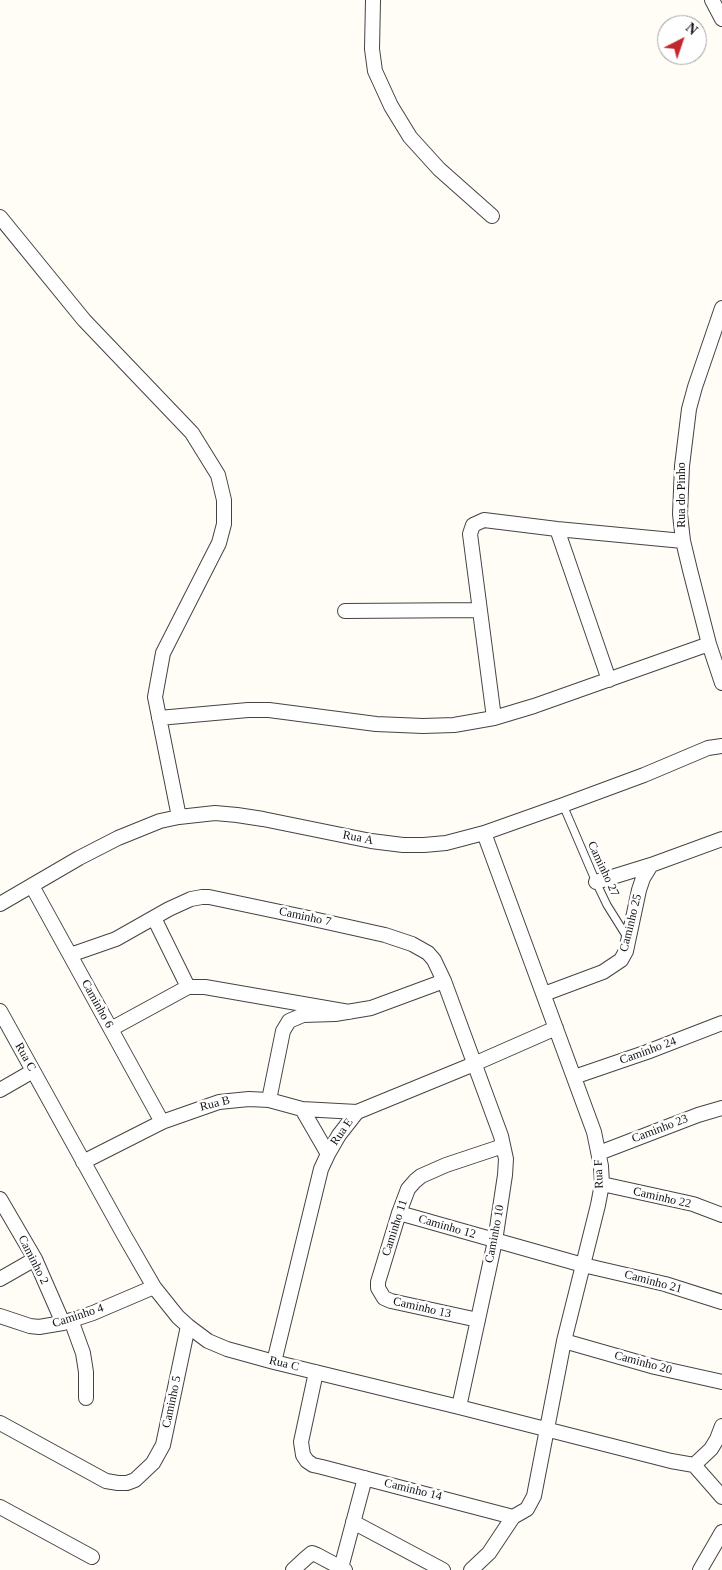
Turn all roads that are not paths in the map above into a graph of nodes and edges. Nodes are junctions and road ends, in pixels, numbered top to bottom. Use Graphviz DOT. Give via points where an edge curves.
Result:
graph roads {
  1 [pos="372,0"];
  2 [pos="712,0"];
  3 [pos="722,19"];
  4 [pos="492,216"];
  5 [pos="0,217"];
  6 [pos="722,308"];
  7 [pos="557,529"];
  8 [pos="683,542"];
  9 [pos="480,610"];
  10 [pos="345,611"];
  11 [pos="709,644"];
  12 [pos="610,680"];
  13 [pos="722,683"];
  14 [pos="159,718"];
  15 [pos="494,718"];
  16 [pos="722,746"];
  17 [pos="562,805"];
  18 [pos="179,817"];
  19 [pos="484,833"];
  20 [pos="722,839"];
  21 [pos="651,865"];
  22 [pos="596,882"];
  23 [pos="36,884"];
  24 [pos="0,904"];
  25 [pos="154,918"];
  26 [pos="629,940"];
  27 [pos="74,953"];
  28 [pos="444,981"];
  29 [pos="188,987"];
  30 [pos="544,994"];
  31 [pos="0,1011"];
  32 [pos="349,1012"];
  33 [pos="722,1023"];
  34 [pos="556,1028"];
  35 [pos="111,1029"];
  36 [pos="474,1064"];
  37 [pos="33,1071"];
  38 [pos="574,1077"];
  39 [pos="0,1090"];
  40 [pos="269,1100"];
  41 [pos="722,1108"];
  42 [pos="302,1109"];
  43 [pos="357,1112"];
  44 [pos="162,1122"];
  45 [pos="503,1146"];
  46 [pos="599,1153"];
  47 [pos="328,1154"];
  48 [pos="83,1162"];
  49 [pos="602,1184"];
  50 [pos="0,1199"];
  51 [pos="399,1213"];
  52 [pos="722,1215"];
  53 [pos="495,1241"];
  54 [pos="35,1259"];
  55 [pos="583,1265"];
  56 [pos="0,1279"];
  57 [pos="378,1282"];
  58 [pos="154,1287"];
  59 [pos="722,1302"];
  60 [pos="0,1316"];
  61 [pos="478,1320"];
  62 [pos="67,1322"];
  63 [pos="188,1326"];
  64 [pos="564,1341"];
  65 [pos="274,1362"];
  66 [pos="316,1372"];
  67 [pos="722,1382"];
  68 [pos="86,1398"];
  69 [pos="460,1407"];
  70 [pos="0,1423"];
  71 [pos="722,1426"];
  72 [pos="548,1429"];
  73 [pos="694,1465"];
  74 [pos="365,1478"];
  75 [pos="722,1497"];
  76 [pos="0,1507"];
  77 [pos="513,1517"];
  78 [pos="353,1522"];
  79 [pos="722,1532"];
  80 [pos="92,1557"];
  81 [pos="343,1569"];
  82 [pos="294,1570"];
  83 [pos="443,1570"];
  84 [pos="471,1570"];
  85 [pos="700,1570"];
  1 -- 4 [label="street" via="372,49 376,71 391,106 410,137 439,169"];
  2 -- 3 [label="street"];
  5 -- 14 [label="street" via="84,320 192,433 218,475 224,500 224,524 219,543 163,653 155,697"];
  6 -- 8 [label="street, Rua do Pinho" via="689,409 680,497"];
  7 -- 8 [label="street"];
  7 -- 9 [label="street" via="484,520 473,525 470,534"];
  7 -- 12 [label="street"];
  8 -- 11 [label="street, Rua do Pinho"];
  9 -- 10 [label="street"];
  9 -- 15 [label="street"];
  11 -- 12 [label="street"];
  11 -- 13 [label="street, Rua do Pinho"];
  12 -- 15 [label="street"];
  14 -- 15 [label="street" via="270,710 376,724 424,726"];
  14 -- 18 [label="street"];
  16 -- 17 [label="street, Rua A" via="708,748"];
  17 -- 19 [label="street, Rua A"];
  17 -- 22 [label="lane, Caminho 27"];
  18 -- 19 [label="street, Rua A" via="215,813 237,815 403,845 446,843"];
  18 -- 23 [label="street, Rua A" via="118,838"];
  19 -- 30 [label="street, Rua F"];
  20 -- 21 [label="street"];
  21 -- 22 [label="street"];
  21 -- 26 [label="street, Caminho 25" via="639,890"];
  22 -- 26 [label="lane, Caminho 27"];
  23 -- 24 [label="street, Rua A"];
  23 -- 27 [label="street, Caminho 6"];
  25 -- 27 [label="street, Caminho 7" via="104,945"];
  25 -- 28 [label="street, Caminho 7" via="202,897 304,917 412,944 428,953"];
  25 -- 29 [label="street"];
  26 -- 30 [label="street, Caminho 25" via="621,960 613,966"];
  27 -- 35 [label="street, Caminho 6"];
  28 -- 32 [label="street" via="371,1008"];
  28 -- 36 [label="street, Caminho 7"];
  29 -- 32 [label="street" via="205,987"];
  29 -- 35 [label="street"];
  30 -- 34 [label="street, Rua F"];
  31 -- 37 [label="street, Rua C"];
  32 -- 40 [label="street" via="303,1014 289,1021 283,1031"];
  33 -- 38 [label="street, Caminho 24"];
  34 -- 36 [label="street, Rua E"];
  34 -- 38 [label="street, Rua F"];
  35 -- 44 [label="street, Caminho 6"];
  36 -- 43 [label="street, Rua E"];
  36 -- 45 [label="street, Caminho 10"];
  37 -- 39 [label="street"];
  37 -- 48 [label="street, Rua C"];
  38 -- 46 [label="street, Rua F"];
  40 -- 42 [label="street, Rua B"];
  40 -- 44 [label="street, Rua B" via="249,1098 219,1102"];
  41 -- 46 [label="street, Caminho 23"];
  42 -- 43 [label="street, Rua B"];
  42 -- 47 [label="street"];
  43 -- 47 [label="street, Rua E"];
  44 -- 48 [label="street, Rua B"];
  45 -- 51 [label="street, Caminho 11" via="421,1176 408,1189"];
  45 -- 53 [label="street, Caminho 10" via="505,1175"];
  46 -- 49 [label="street, Rua F"];
  47 -- 65 [label="street, Rua E"];
  48 -- 58 [label="street, Rua C"];
  49 -- 52 [label="street, Caminho 22" via="693,1204"];
  49 -- 55 [label="street, Rua F"];
  50 -- 54 [label="street, Caminho 2"];
  51 -- 53 [label="street, Caminho 12"];
  51 -- 57 [label="street, Caminho 11"];
  53 -- 55 [label="street, Caminho 12"];
  53 -- 61 [label="street, Caminho 10"];
  54 -- 56 [label="street"];
  54 -- 62 [label="street, Caminho 2"];
  55 -- 59 [label="street, Caminho 21" via="665,1284"];
  55 -- 64 [label="street, Rua F"];
  57 -- 61 [label="street, Caminho 13" via="381,1294 390,1301"];
  58 -- 62 [label="street, Caminho 4"];
  58 -- 63 [label="street, Rua C"];
  60 -- 62 [label="street, Caminho 4" via="39,1327"];
  61 -- 69 [label="street, Caminho 10"];
  62 -- 68 [label="street, Caminho 2" via="83,1353"];
  63 -- 65 [label="street, Rua C" via="208,1341 227,1349"];
  63 -- 70 [label="street, Caminho 5" via="163,1445 144,1473 135,1480 127,1483 106,1481"];
  64 -- 67 [label="street, Caminho 20"];
  64 -- 72 [label="street, Rua F"];
  65 -- 66 [label="street, Rua C"];
  66 -- 69 [label="street, Rua C"];
  66 -- 74 [label="street, Caminho 14" via="301,1442 303,1455 313,1465"];
  69 -- 72 [label="street, Rua C"];
  71 -- 73 [label="street" via="711,1449"];
  72 -- 73 [label="street, Rua C"];
  72 -- 77 [label="street, Rua F" via="534,1496 527,1509"];
  73 -- 75 [label="street"];
  74 -- 77 [label="street, Caminho 14"];
  74 -- 78 [label="street"];
  76 -- 80 [label="street"];
  77 -- 84 [label="street, Rua F" via="489,1553"];
  78 -- 81 [label="street"];
  78 -- 83 [label="street"];
  79 -- 85 [label="street"];
  81 -- 82 [label="street" via="312,1553"];
}
